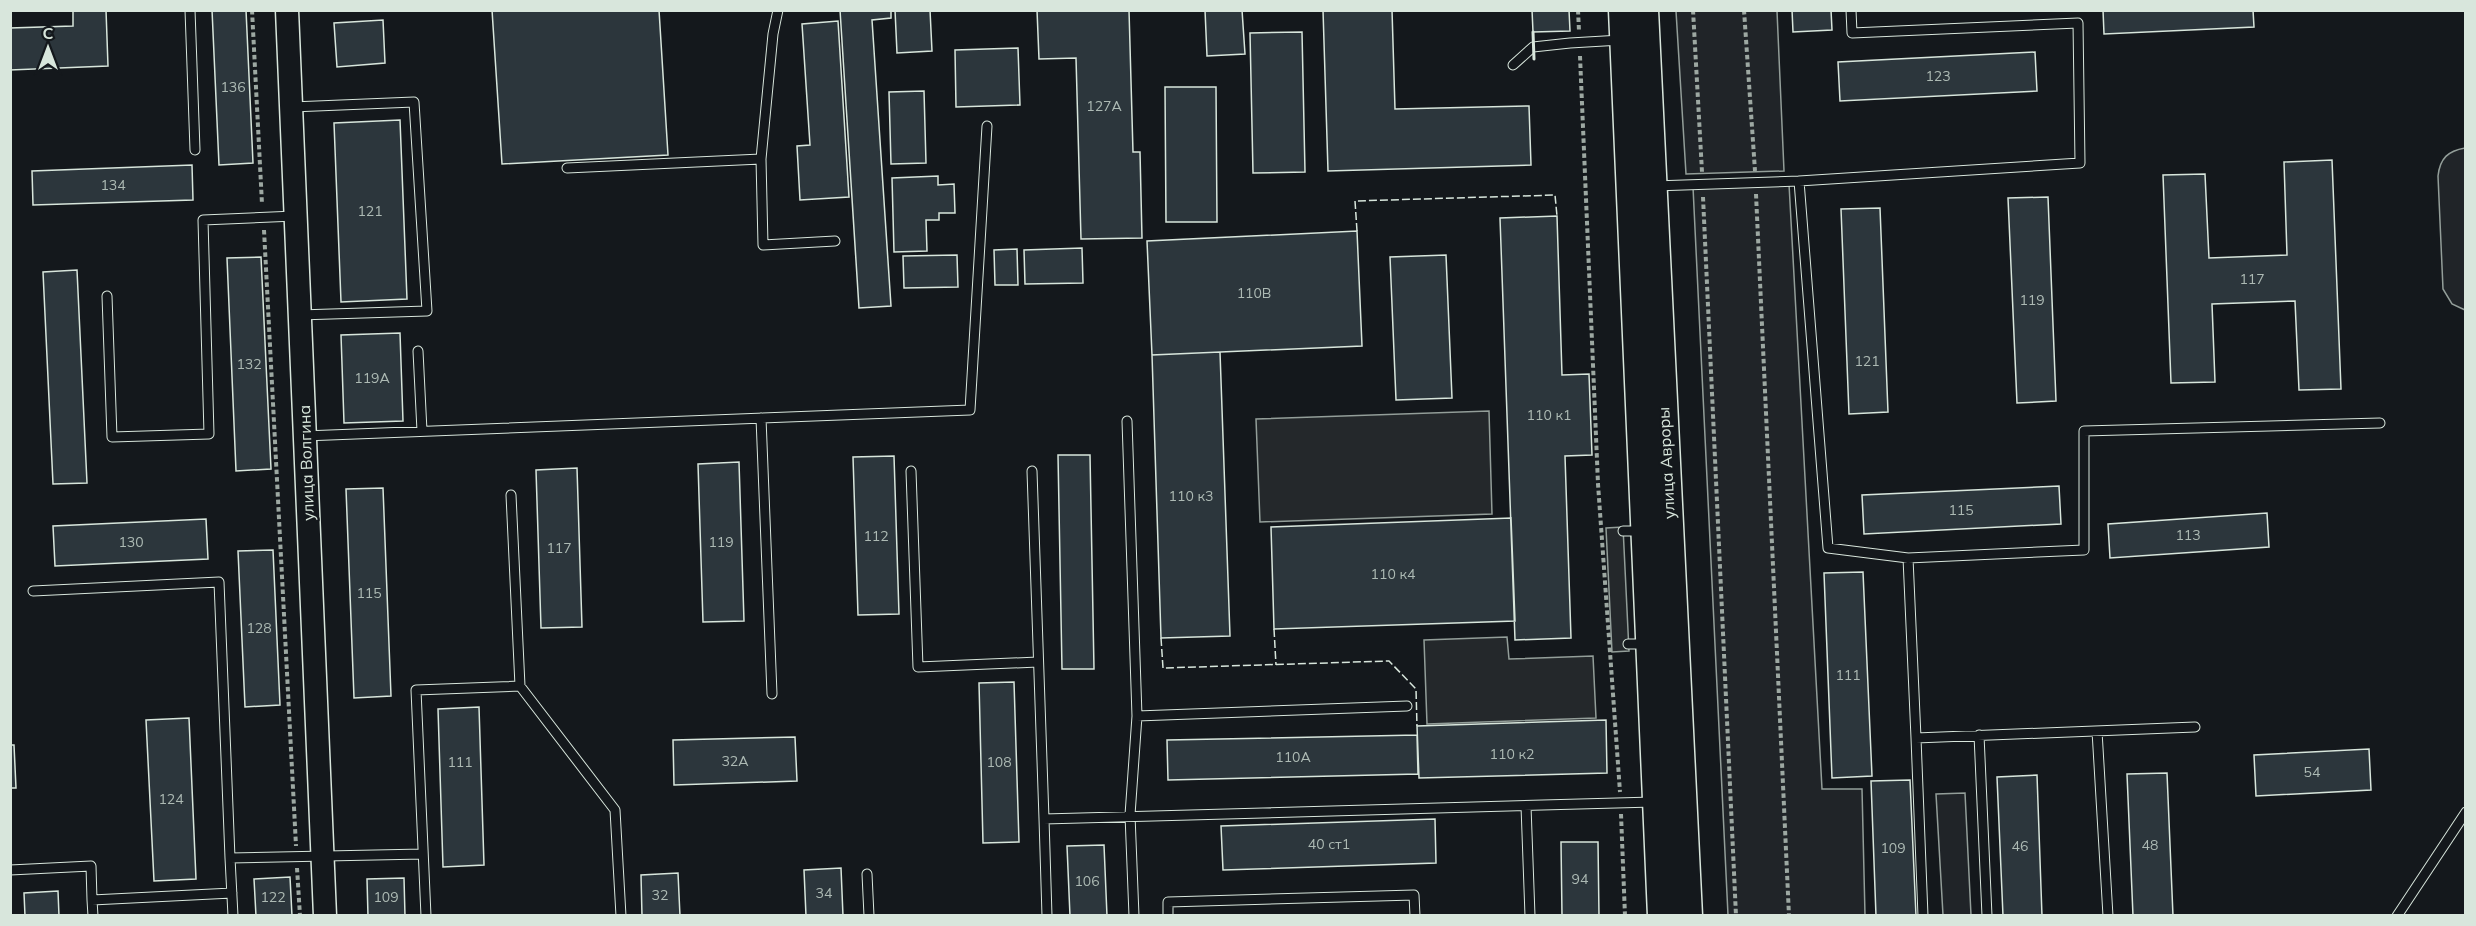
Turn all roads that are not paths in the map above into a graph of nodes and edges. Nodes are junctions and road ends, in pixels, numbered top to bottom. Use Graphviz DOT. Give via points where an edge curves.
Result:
graph roads {
  1 [pos="190,10"];
  2 [pos="286,10"];
  3 [pos="778,10"];
  4 [pos="1623,10"];
  5 [pos="1644,10"];
  6 [pos="1851,10"];
  7 [pos="1624,40"];
  8 [pos="1513,65"];
  9 [pos="291,107"];
  10 [pos="987,126"];
  11 [pos="195,150"];
  12 [pos="761,159"];
  13 [pos="567,168"];
  14 [pos="1799,181"];
  15 [pos="1653,186"];
  16 [pos="295,216"];
  17 [pos="835,241"];
  18 [pos="107,297"];
  19 [pos="299,315"];
  20 [pos="418,351"];
  21 [pos="761,418"];
  22 [pos="1127,421"];
  23 [pos="2380,423"];
  24 [pos="423,431"];
  25 [pos="304,436"];
  26 [pos="911,471"];
  27 [pos="1032,471"];
  28 [pos="511,495"];
  29 [pos="1908,558"];
  30 [pos="33,591"];
  31 [pos="1038,662"];
  32 [pos="520,686"];
  33 [pos="772,694"];
  34 [pos="1407,706"];
  35 [pos="1137,716"];
  36 [pos="2195,727"];
  37 [pos="2097,731"];
  38 [pos="1979,735"];
  39 [pos="1916,738"];
  40 [pos="1657,802"];
  41 [pos="1526,806"];
  42 [pos="2466,812"];
  43 [pos="1130,815"];
  44 [pos="1044,819"];
  45 [pos="423,854"];
  46 [pos="322,856"];
  47 [pos="230,858"];
  48 [pos="10,870"];
  49 [pos="867,874"];
  50 [pos="232,893"];
  51 [pos="92,900"];
  52 [pos="93,915"];
  53 [pos="233,915"];
  54 [pos="324,915"];
  55 [pos="426,915"];
  56 [pos="621,915"];
  57 [pos="869,915"];
  58 [pos="1047,915"];
  59 [pos="1134,915"];
  60 [pos="1168,915"];
  61 [pos="1415,915"];
  62 [pos="1530,915"];
  63 [pos="1662,915"];
  64 [pos="1688,915"];
  65 [pos="1923,915"];
  66 [pos="1987,915"];
  67 [pos="2108,915"];
  68 [pos="2397,915"];
  1 -- 11 [label="lane"];
  2 -- 9 [label="street, улица Волгина"];
  3 -- 12 [label="lane"];
  4 -- 7 [label="main road, улица Авроры"];
  5 -- 15 [label="main road, улица Авроры"];
  6 -- 14 [label="lane" via="1852,33 2078,23 2080,163"];
  7 -- 8 [label="lane" via="1533,47"];
  7 -- 40 [label="main road, улица Авроры" via="1634,531 1639,644"];
  9 -- 16 [label="street, улица Волгина"];
  9 -- 19 [label="lane" via="414,102 427,311"];
  10 -- 21 [label="lane" via="970,410"];
  12 -- 13 [label="lane"];
  12 -- 17 [label="lane" via="763,245"];
  14 -- 15 [label="lane"];
  14 -- 29 [label="lane" via="1828,548"];
  15 -- 64 [label="main road, улица Авроры"];
  16 -- 18 [label="lane" via="203,220 209,435 112,437"];
  16 -- 19 [label="street, улица Волгина"];
  19 -- 25 [label="street, улица Волгина"];
  20 -- 24 [label="lane"];
  21 -- 24 [label="lane"];
  21 -- 33 [label="lane"];
  22 -- 35 [label="lane"];
  23 -- 29 [label="lane" via="2084,431 2084,550"];
  24 -- 25 [label="lane"];
  25 -- 46 [label="street, улица Волгина"];
  26 -- 31 [label="lane" via="918,667"];
  27 -- 31 [label="lane"];
  28 -- 32 [label="lane"];
  29 -- 39 [label="lane"];
  30 -- 47 [label="lane" via="219,582"];
  31 -- 44 [label="lane"];
  32 -- 45 [label="lane" via="416,690"];
  32 -- 56 [label="lane" via="615,810"];
  34 -- 35 [label="lane"];
  35 -- 43 [label="lane"];
  36 -- 37 [label="lane"];
  37 -- 38 [label="lane"];
  37 -- 67 [label="lane"];
  38 -- 39 [label="lane"];
  38 -- 66 [label="lane"];
  39 -- 65 [label="lane"];
  40 -- 41 [label="lane"];
  40 -- 63 [label="main road, улица Авроры"];
  41 -- 43 [label="lane"];
  41 -- 62 [label="lane"];
  42 -- 68 [label="lane"];
  43 -- 44 [label="lane"];
  43 -- 59 [label="lane"];
  44 -- 58 [label="lane"];
  45 -- 46 [label="lane"];
  45 -- 55 [label="lane"];
  46 -- 47 [label="lane"];
  46 -- 54 [label="street, улица Волгина"];
  47 -- 50 [label="lane"];
  48 -- 51 [label="lane" via="91,866"];
  49 -- 57 [label="lane"];
  50 -- 51 [label="lane"];
  50 -- 53 [label="lane"];
  51 -- 52 [label="lane"];
  60 -- 61 [label="lane" via="1168,902 1414,895"];
}
